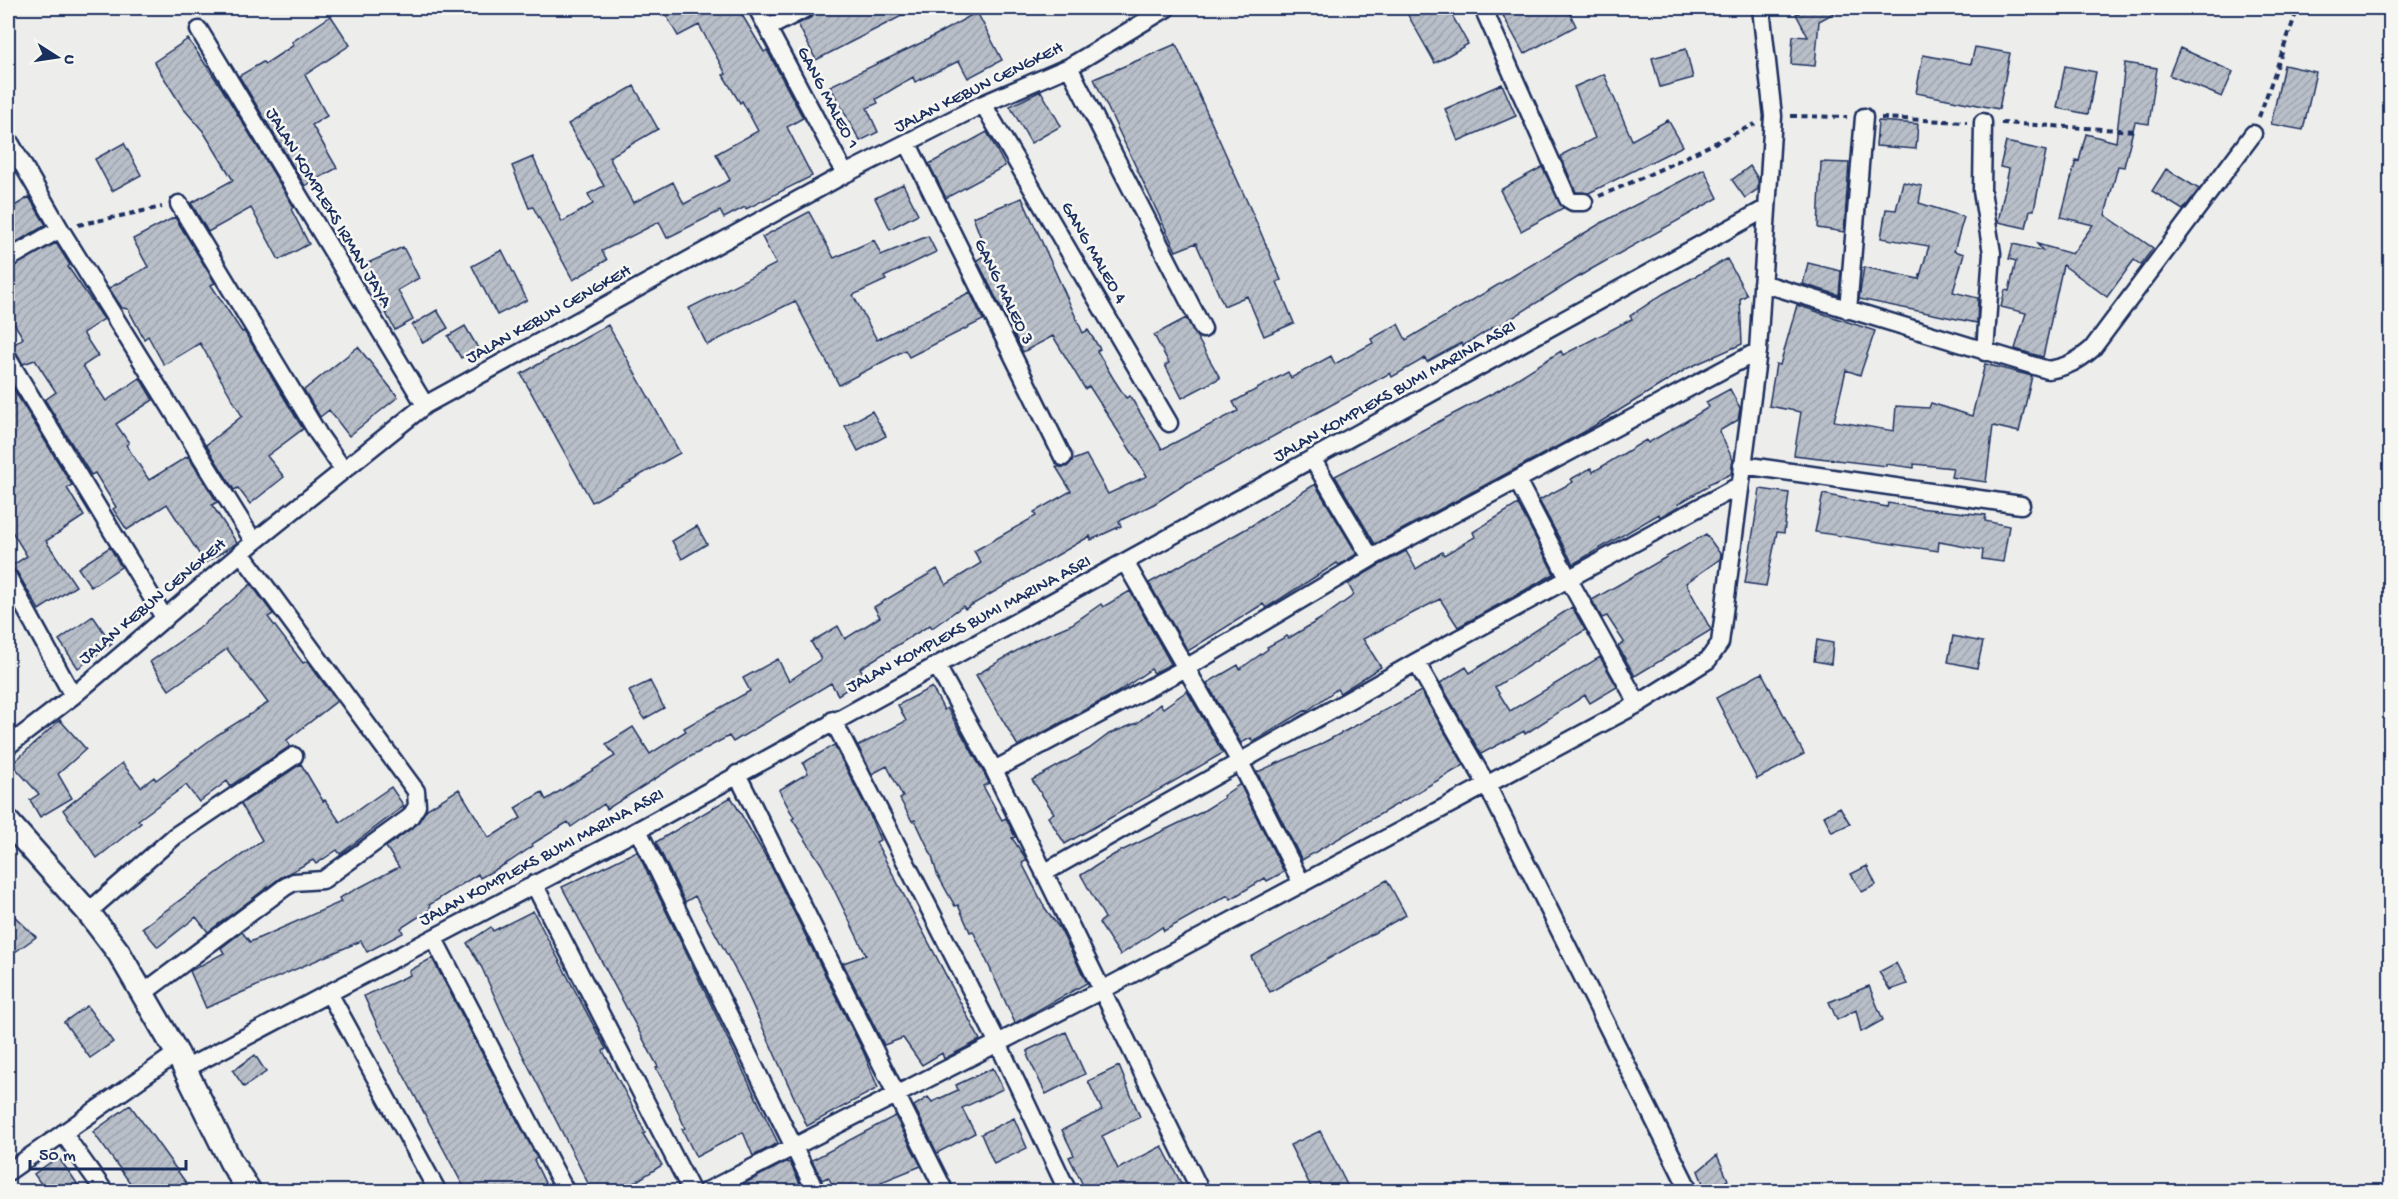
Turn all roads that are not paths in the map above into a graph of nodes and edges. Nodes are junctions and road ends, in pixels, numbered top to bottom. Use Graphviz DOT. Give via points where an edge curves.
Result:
graph roads {
  1 [pos="757,8"];
  2 [pos="807,8"];
  3 [pos="1167,8"];
  4 [pos="1483,8"];
  5 [pos="1761,8"];
  6 [pos="768,28"];
  7 [pos="199,30"];
  8 [pos="1069,67"];
  9 [pos="983,104"];
  10 [pos="1863,117"];
  11 [pos="1983,122"];
  12 [pos="2253,134"];
  13 [pos="8,139"];
  14 [pos="908,144"];
  15 [pos="845,174"];
  16 [pos="1584,202"];
  17 [pos="179,204"];
  18 [pos="1767,208"];
  19 [pos="60,229"];
  20 [pos="8,259"];
  21 [pos="1762,283"];
  22 [pos="1848,310"];
  23 [pos="1203,329"];
  24 [pos="1758,351"];
  25 [pos="1985,352"];
  26 [pos="8,359"];
  27 [pos="425,405"];
  28 [pos="1169,423"];
  29 [pos="1063,457"];
  30 [pos="1313,460"];
  31 [pos="1742,465"];
  32 [pos="343,469"];
  33 [pos="1517,480"];
  34 [pos="1740,485"];
  35 [pos="2021,505"];
  36 [pos="254,542"];
  37 [pos="241,553"];
  38 [pos="1371,558"];
  39 [pos="1125,562"];
  40 [pos="8,577"];
  41 [pos="1569,580"];
  42 [pos="165,619"];
  43 [pos="1416,662"];
  44 [pos="937,666"];
  45 [pos="1186,668"];
  46 [pos="73,696"];
  47 [pos="1638,704"];
  48 [pos="833,720"];
  49 [pos="8,746"];
  50 [pos="294,756"];
  51 [pos="1240,762"];
  52 [pos="994,770"];
  53 [pos="737,774"];
  54 [pos="1487,785"];
  55 [pos="8,822"];
  56 [pos="638,830"];
  57 [pos="1044,873"];
  58 [pos="534,884"];
  59 [pos="1302,884"];
  60 [pos="88,912"];
  61 [pos="434,939"];
  62 [pos="1102,990"];
  63 [pos="329,993"];
  64 [pos="142,994"];
  65 [pos="998,1043"];
  66 [pos="181,1061"];
  67 [pos="898,1094"];
  68 [pos="63,1133"];
  69 [pos="795,1147"];
  70 [pos="8,1172"];
  71 [pos="105,1191"];
  72 [pos="249,1191"];
  73 [pos="438,1191"];
  74 [pos="566,1191"];
  75 [pos="692,1191"];
  76 [pos="705,1191"];
  77 [pos="816,1191"];
  78 [pos="945,1191"];
  79 [pos="1068,1191"];
  80 [pos="1202,1191"];
  81 [pos="1690,1191"];
  1 -- 6 [label="street, GANG MALEO 1"];
  2 -- 6 [label="street"];
  3 -- 8 [label="street, JALAN KEBUN CENGKEH"];
  4 -- 16 [label="street" via="1569,199"];
  5 -- 18 [label="street" via="1773,116"];
  6 -- 15 [label="street, GANG MALEO 1"];
  7 -- 27 [label="street, JALAN KOMPLEKS IRMAN JAYA"];
  8 -- 9 [label="street, JALAN KEBUN CENGKEH"];
  8 -- 23 [label="street"];
  9 -- 14 [label="street, JALAN KEBUN CENGKEH"];
  9 -- 28 [label="street, GANG MALEO 4"];
  10 -- 22 [label="street"];
  11 -- 25 [label="street" via="1982,191 1992,253"];
  12 -- 25 [label="street" via="2092,349 2078,361 2048,370"];
  13 -- 19 [label="street"];
  14 -- 15 [label="street, JALAN KEBUN CENGKEH"];
  14 -- 29 [label="street, GANG MALEO 3"];
  15 -- 27 [label="street, JALAN KEBUN CENGKEH"];
  17 -- 32 [label="street"];
  18 -- 21 [label="street"];
  18 -- 30 [label="street, JALAN KOMPLEKS BUMI MARINA ASRI"];
  19 -- 20 [label="street"];
  19 -- 36 [label="street"];
  21 -- 22 [label="street"];
  21 -- 24 [label="street"];
  22 -- 25 [label="street"];
  24 -- 31 [label="street"];
  24 -- 33 [label="street"];
  26 -- 42 [label="street"];
  27 -- 32 [label="street, JALAN KEBUN CENGKEH"];
  30 -- 38 [label="street"];
  30 -- 39 [label="street, JALAN KOMPLEKS BUMI MARINA ASRI"];
  31 -- 34 [label="street"];
  31 -- 35 [label="street"];
  32 -- 36 [label="street, JALAN KEBUN CENGKEH"];
  33 -- 38 [label="street"];
  33 -- 41 [label="street"];
  34 -- 41 [label="street"];
  34 -- 47 [label="street" via="1720,643 1708,660"];
  36 -- 37 [label="street, JALAN KEBUN CENGKEH"];
  37 -- 42 [label="street, JALAN KEBUN CENGKEH"];
  37 -- 64 [label="street" via="416,790 417,806 410,817 323,880 294,882 285,887"];
  38 -- 45 [label="street"];
  39 -- 44 [label="street, JALAN KOMPLEKS BUMI MARINA ASRI"];
  39 -- 45 [label="street"];
  40 -- 46 [label="street"];
  41 -- 43 [label="street"];
  41 -- 47 [label="street"];
  42 -- 46 [label="street, JALAN KEBUN CENGKEH"];
  43 -- 51 [label="street"];
  43 -- 54 [label="street"];
  44 -- 48 [label="street, JALAN KOMPLEKS BUMI MARINA ASRI"];
  44 -- 52 [label="street"];
  45 -- 51 [label="street"];
  45 -- 52 [label="street"];
  46 -- 49 [label="street, JALAN KEBUN CENGKEH"];
  47 -- 54 [label="street"];
  48 -- 53 [label="street, JALAN KOMPLEKS BUMI MARINA ASRI"];
  48 -- 65 [label="street"];
  50 -- 60 [label="street" via="175,836"];
  51 -- 57 [label="street"];
  51 -- 59 [label="street"];
  52 -- 57 [label="street"];
  53 -- 56 [label="street, JALAN KOMPLEKS BUMI MARINA ASRI"];
  53 -- 67 [label="street"];
  54 -- 59 [label="street"];
  54 -- 81 [label="street"];
  55 -- 60 [label="main road"];
  56 -- 58 [label="street, JALAN KOMPLEKS BUMI MARINA ASRI"];
  56 -- 69 [label="street"];
  57 -- 62 [label="street"];
  58 -- 61 [label="street, JALAN KOMPLEKS BUMI MARINA ASRI"];
  58 -- 75 [label="street"];
  59 -- 62 [label="street"];
  60 -- 64 [label="main road" via="119,953"];
  61 -- 63 [label="street, JALAN KOMPLEKS BUMI MARINA ASRI"];
  61 -- 74 [label="street"];
  62 -- 65 [label="street"];
  62 -- 80 [label="street"];
  63 -- 66 [label="street, JALAN KOMPLEKS BUMI MARINA ASRI"];
  63 -- 73 [label="street"];
  64 -- 66 [label="main road"];
  65 -- 67 [label="street"];
  65 -- 79 [label="street"];
  66 -- 68 [label="street, JALAN KOMPLEKS BUMI MARINA ASRI"];
  66 -- 72 [label="main road"];
  67 -- 69 [label="street"];
  67 -- 78 [label="street"];
  68 -- 70 [label="street, JALAN KOMPLEKS BUMI MARINA ASRI"];
  68 -- 71 [label="street"];
  69 -- 76 [label="street"];
  69 -- 77 [label="street"];
}
